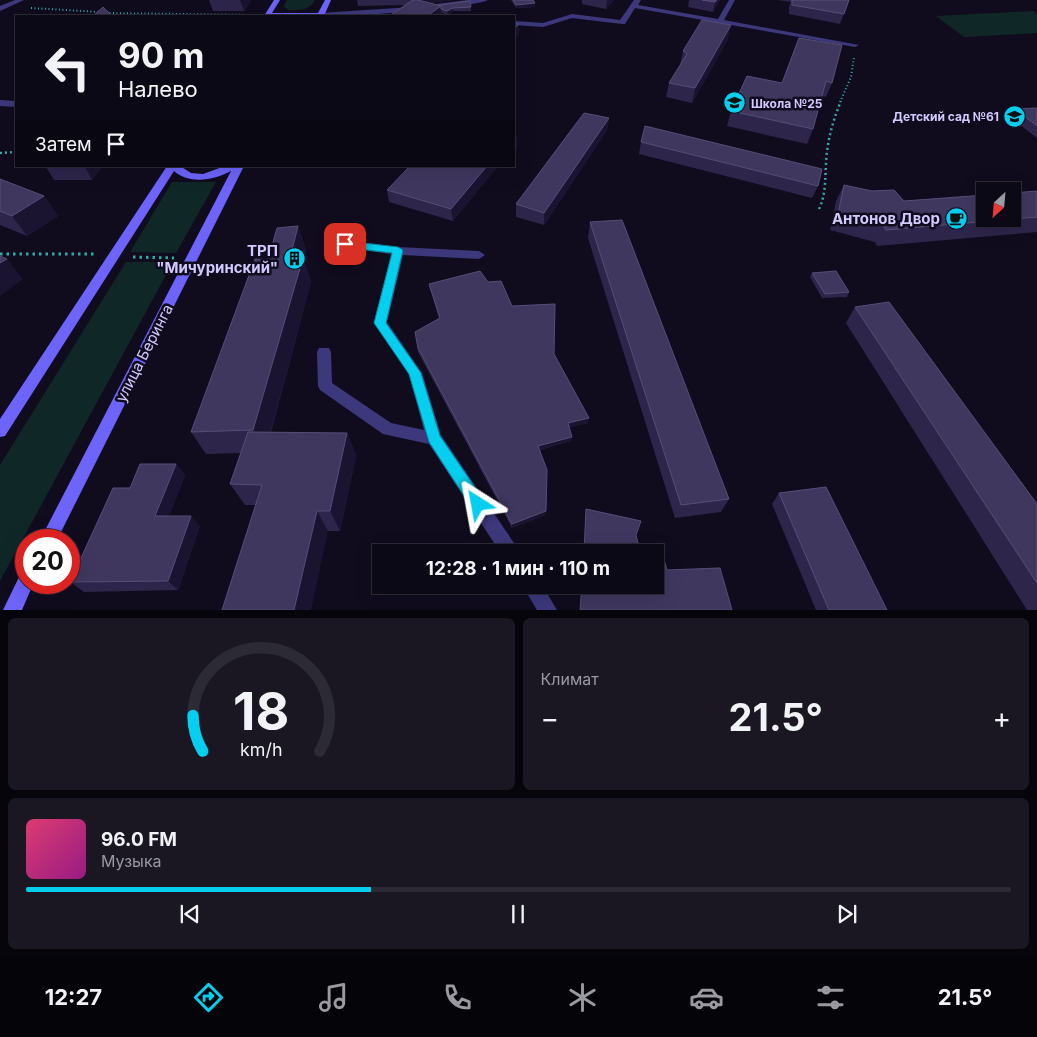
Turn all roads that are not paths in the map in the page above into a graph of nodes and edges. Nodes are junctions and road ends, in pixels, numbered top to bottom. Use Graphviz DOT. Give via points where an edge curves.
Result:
graph roads {
  1 [pos="21,0"];
  2 [pos="277,0"];
  3 [pos="328,0"];
  4 [pos="485,0"];
  5 [pos="732,0"];
  6 [pos="636,3"];
  7 [pos="0,9"];
  8 [pos="412,9"];
  9 [pos="435,14"];
  10 [pos="267,15"];
  11 [pos="321,15"];
  12 [pos="334,15"];
  13 [pos="720,21"];
  14 [pos="515,23"];
  15 [pos="855,45"];
  16 [pos="0,103"];
  17 [pos="15,104"];
  18 [pos="172,167"];
  19 [pos="174,167"];
  20 [pos="231,167"];
  21 [pos="238,167"];
  22 [pos="345,244"];
  23 [pos="398,250"];
  24 [pos="479,255"];
  25 [pos="324,352"];
  26 [pos="0,431"];
  27 [pos="434,438"];
  28 [pos="54,529"];
  29 [pos="505,544"];
  30 [pos="20,594"];
  31 [pos="537,594"];
  32 [pos="12,610"];
  33 [pos="548,610"];
  1 -- 7 [label="lane"];
  2 -- 10 [label="street"];
  3 -- 11 [label="street"];
  4 -- 8 [label="lane"];
  5 -- 13 [label="lane"];
  6 -- 13 [label="lane"];
  6 -- 14 [label="lane" via="622,22 572,16 543,25"];
  8 -- 9 [label="lane"];
  8 -- 12 [label="lane"];
  13 -- 15 [label="lane"];
  16 -- 17 [label="lane"];
  18 -- 26 [label="street"];
  19 -- 20 [label="street" via="198,178 213,176"];
  21 -- 28 [label="street, улица Беринга"];
  22 -- 23 [label="lane"];
  23 -- 24 [label="lane"];
  23 -- 27 [label="lane" via="380,323 415,373"];
  25 -- 27 [label="lane" via="326,386 388,429"];
  27 -- 29 [label="lane"];
  30 -- 32 [label="street"];
  31 -- 33 [label="lane"];
}
